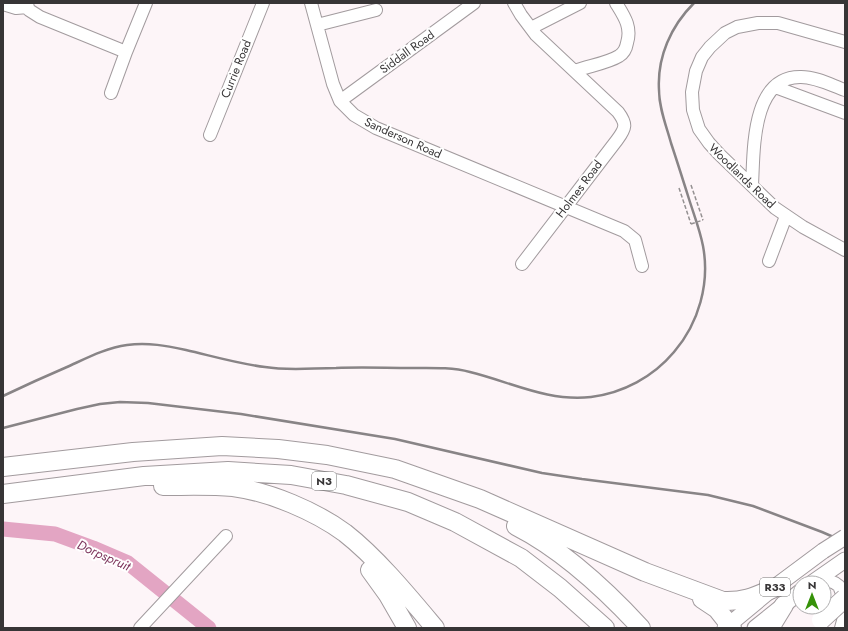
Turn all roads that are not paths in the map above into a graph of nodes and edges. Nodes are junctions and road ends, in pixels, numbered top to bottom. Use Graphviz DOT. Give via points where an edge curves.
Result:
graph roads {
  1 [pos="146,3"];
  2 [pos="263,3"];
  3 [pos="312,3"];
  4 [pos="474,3"];
  5 [pos="514,3"];
  6 [pos="580,3"];
  7 [pos="616,3"];
  8 [pos="3,4"];
  9 [pos="26,5"];
  10 [pos="376,10"];
  11 [pos="317,25"];
  12 [pos="531,28"];
  13 [pos="845,42"];
  14 [pos="126,52"];
  15 [pos="574,71"];
  16 [pos="775,87"];
  17 [pos="845,90"];
  18 [pos="111,93"];
  19 [pos="340,101"];
  20 [pos="845,113"];
  21 [pos="210,135"];
  22 [pos="752,185"];
  23 [pos="565,207"];
  24 [pos="786,216"];
  25 [pos="845,250"];
  26 [pos="769,260"];
  27 [pos="522,264"];
  28 [pos="642,266"];
  29 [pos="326,455"];
  30 [pos="3,467"];
  31 [pos="185,486"];
  32 [pos="3,494"];
  33 [pos="3,504"];
  34 [pos="226,536"];
  35 [pos="845,537"];
  36 [pos="845,560"];
  37 [pos="823,575"];
  38 [pos="664,580"];
  39 [pos="832,582"];
  40 [pos="772,589"];
  41 [pos="792,598"];
  42 [pos="845,598"];
  43 [pos="784,605"];
  44 [pos="818,624"];
  45 [pos="845,625"];
  46 [pos="729,627"];
  47 [pos="140,628"];
  48 [pos="408,628"];
  49 [pos="435,628"];
  50 [pos="605,628"];
  51 [pos="641,628"];
  52 [pos="754,628"];
  53 [pos="772,628"];
  54 [pos="842,628"];
  1 -- 14 [label="street"];
  2 -- 21 [label="street, Currie Road"];
  3 -- 11 [label="street, Sanderson Road"];
  4 -- 19 [label="street, Siddall Road"];
  5 -- 12 [label="street"];
  6 -- 12 [label="street"];
  7 -- 15 [label="street" via="629,30 625,50 621,56"];
  8 -- 9 [label="street" via="16,8"];
  9 -- 14 [label="street" via="40,17"];
  10 -- 11 [label="street"];
  11 -- 19 [label="street, Sanderson Road"];
  12 -- 15 [label="street"];
  13 -- 22 [label="street, Woodlands Road" via="778,23 758,23 737,27 725,33 702,58 696,71 692,92 693,110 699,129 714,149"];
  14 -- 18 [label="street"];
  15 -- 23 [label="street, Holmes Road" via="618,112 625,125 624,131"];
  16 -- 17 [label="street" via="784,80 801,76"];
  16 -- 20 [label="street"];
  16 -- 22 [label="street" via="761,107 757,122"];
  19 -- 23 [label="street, Sanderson Road" via="354,115 376,128"];
  22 -- 24 [label="street, Woodlands Road"];
  23 -- 27 [label="street, Holmes Road"];
  23 -- 28 [label="street, Sanderson Road" via="624,231 635,240"];
  24 -- 25 [label="street, Woodlands Road"];
  24 -- 26 [label="street"];
  29 -- 30 [label="highway, N3" via="222,446 133,452"];
  29 -- 38 [label="highway" via="395,469 480,499"];
  29 -- 51 [label="highway, N3" via="394,473 480,508 532,534 576,566"];
  31 -- 33 [label="highway" via="138,487"];
  31 -- 48 [label="highway" via="262,501 323,529 353,553 375,576"];
  31 -- 49 [label="highway" via="233,487 263,494 290,503 323,519 364,549"];
  32 -- 50 [label="highway, N3" via="144,476 228,471 291,475 346,485 408,502 455,522 521,558"];
  34 -- 47 [label="street"];
  35 -- 40 [label="main road, R33, bridge"];
  36 -- 37 [label="main road"];
  38 -- 40 [label="highway" via="723,601 749,599"];
  38 -- 46 [label="highway" via="718,609"];
  39 -- 54 [label="street" via="839,586 841,591 844,612"];
  40 -- 46 [label="main road, R33"];
  41 -- 43 [label="main road, R33"];
  42 -- 44 [label="highway, bridge"];
  43 -- 52 [label="main road, R33"];
  43 -- 53 [label="highway"];
  45 -- 54 [label="street"];
}
